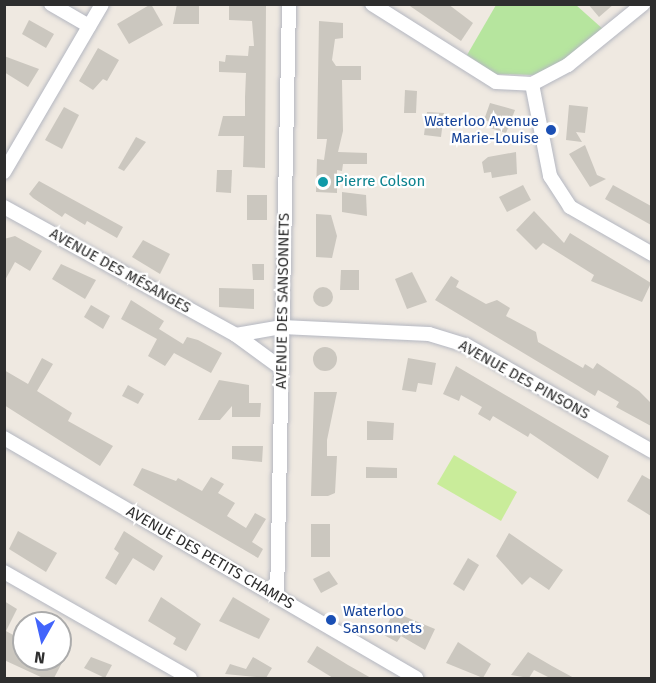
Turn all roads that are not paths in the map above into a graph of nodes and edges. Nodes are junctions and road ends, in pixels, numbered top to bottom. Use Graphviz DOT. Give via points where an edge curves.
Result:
graph roads {
  1 [pos="51,4"];
  2 [pos="102,4"];
  3 [pos="289,4"];
  4 [pos="372,4"];
  5 [pos="643,4"];
  6 [pos="89,26"];
  7 [pos="532,84"];
  8 [pos="4,172"];
  9 [pos="4,207"];
  10 [pos="651,254"];
  11 [pos="282,327"];
  12 [pos="236,334"];
  13 [pos="281,368"];
  14 [pos="4,438"];
  15 [pos="651,451"];
  16 [pos="4,572"];
  17 [pos="276,597"];
  18 [pos="190,678"];
  19 [pos="416,678"];
  1 -- 6 [label="street"];
  2 -- 6 [label="street"];
  3 -- 11 [label="street, AVENUE DES SANSONNETS"];
  4 -- 7 [label="street" via="496,82"];
  5 -- 7 [label="street" via="568,65"];
  6 -- 8 [label="street"];
  7 -- 10 [label="street" via="550,176 570,207"];
  9 -- 12 [label="street, AVENUE DES MÉSANGES"];
  11 -- 12 [label="street"];
  11 -- 13 [label="street, AVENUE DES SANSONNETS"];
  11 -- 15 [label="street, AVENUE DES PINSONS" via="429,334 466,345"];
  12 -- 13 [label="street, AVENUE DES MÉSANGES"];
  13 -- 17 [label="street, AVENUE DES SANSONNETS"];
  14 -- 17 [label="street, AVENUE DES PETITS CHAMPS"];
  16 -- 18 [label="street"];
  17 -- 19 [label="street, AVENUE DES PETITS CHAMPS"];
}
